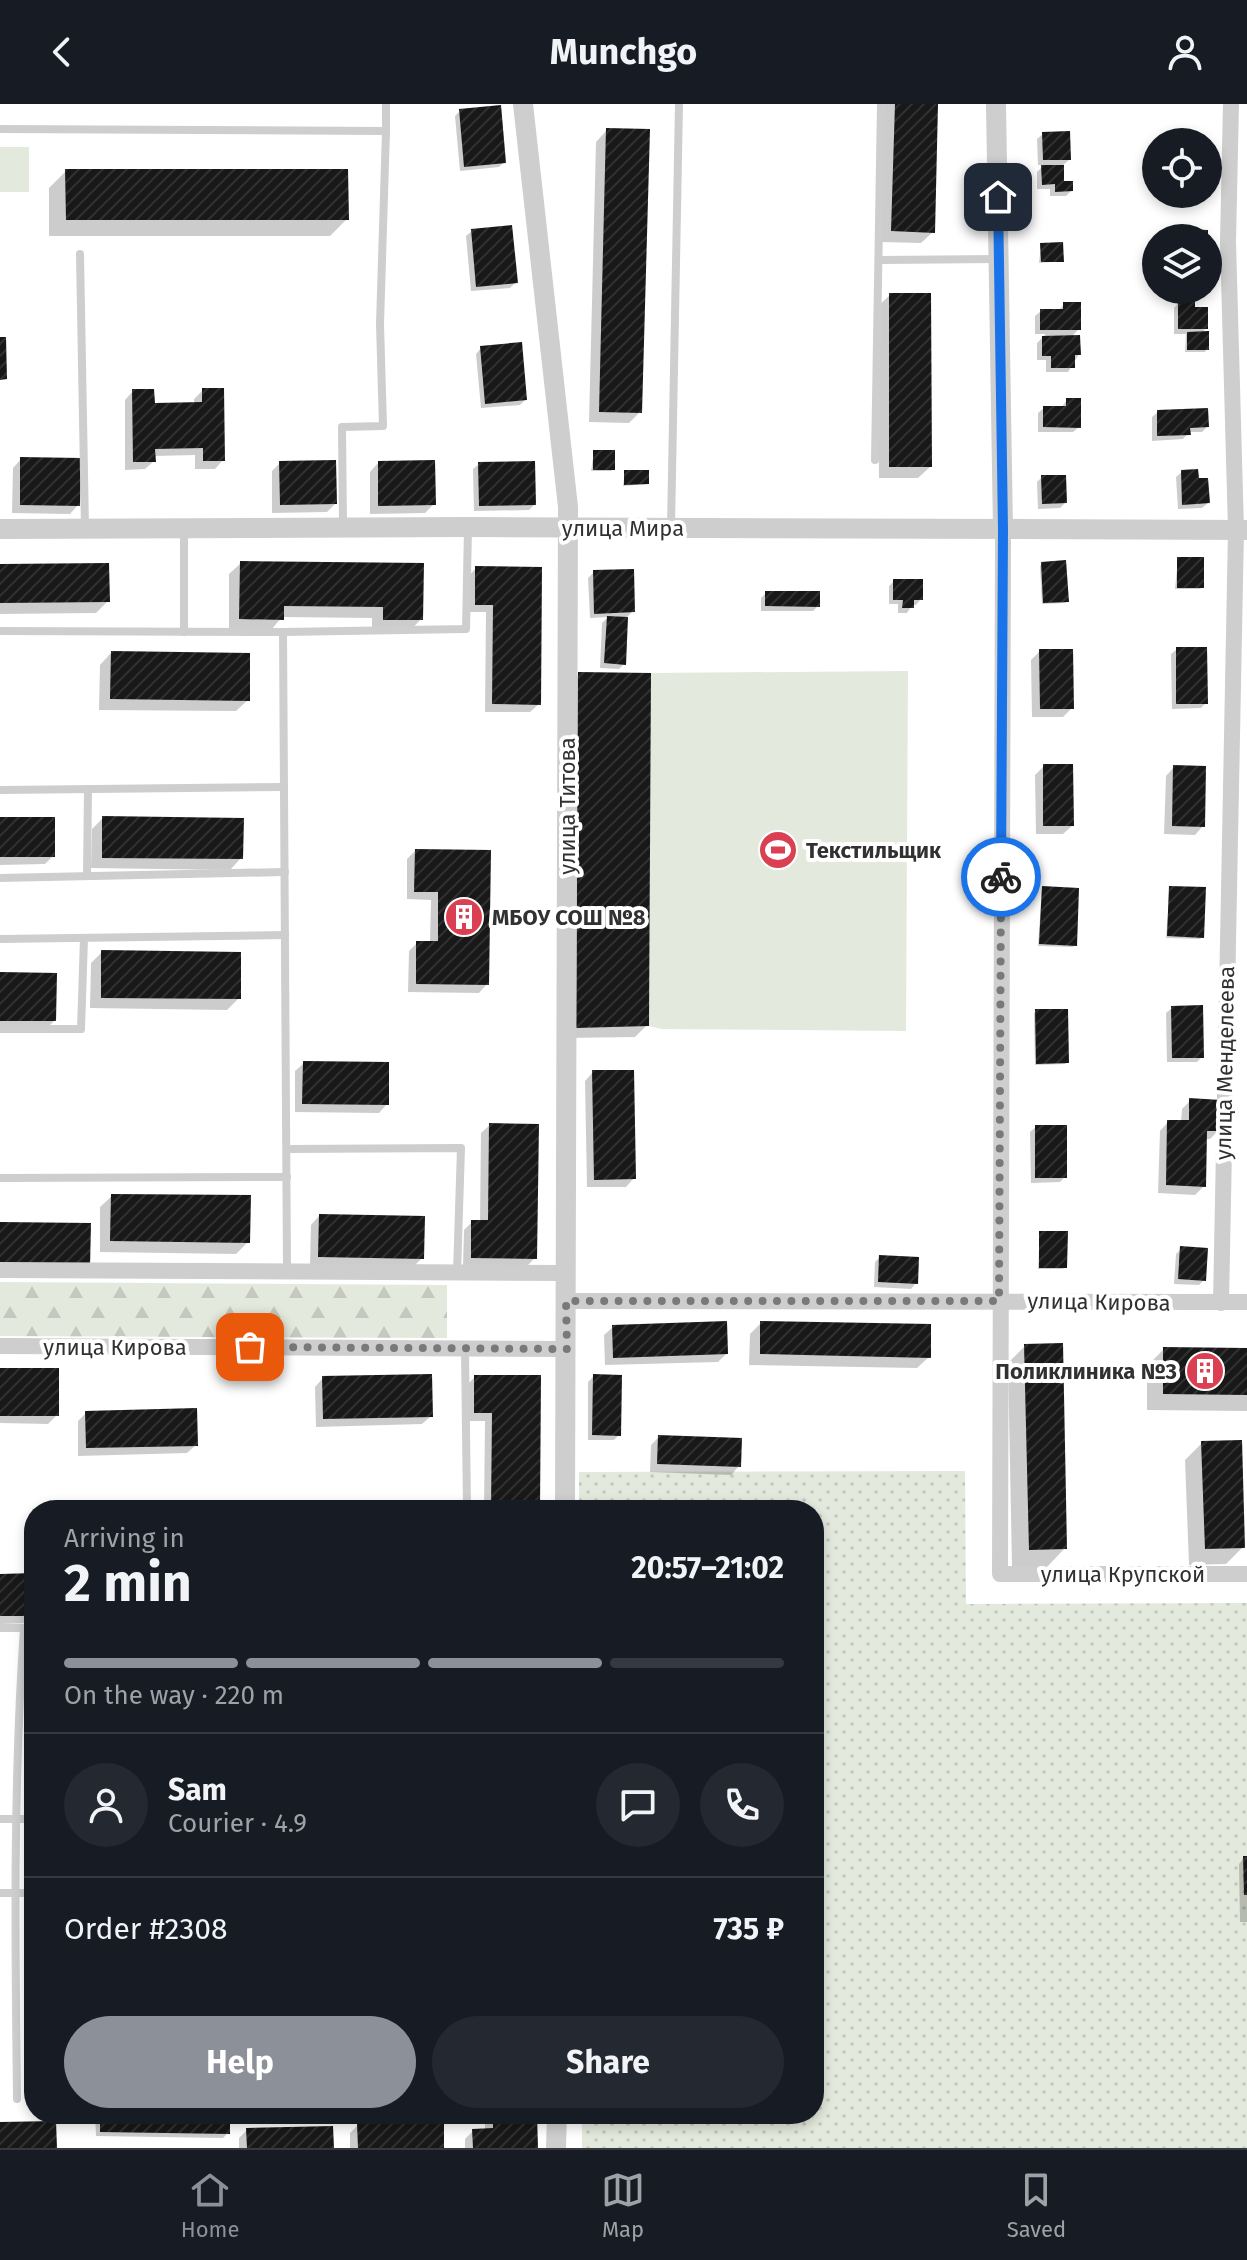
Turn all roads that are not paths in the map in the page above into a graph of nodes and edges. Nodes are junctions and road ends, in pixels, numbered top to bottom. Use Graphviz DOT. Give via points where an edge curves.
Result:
graph roads {
  1 [pos="386,104"];
  2 [pos="523,104"];
  3 [pos="679,104"];
  4 [pos="881,104"];
  5 [pos="996,104"];
  6 [pos="1231,104"];
  7 [pos="0,129"];
  8 [pos="386,131"];
  9 [pos="80,254"];
  10 [pos="999,259"];
  11 [pos="880,260"];
  12 [pos="875,460"];
  13 [pos="468,527"];
  14 [pos="184,528"];
  15 [pos="343,528"];
  16 [pos="568,528"];
  17 [pos="0,529"];
  18 [pos="85,529"];
  19 [pos="671,529"];
  20 [pos="1003,530"];
  21 [pos="1241,530"];
  22 [pos="0,631"];
  23 [pos="184,632"];
  24 [pos="283,632"];
  25 [pos="284,787"];
  26 [pos="88,789"];
  27 [pos="0,790"];
  28 [pos="285,872"];
  29 [pos="87,876"];
  30 [pos="0,878"];
  31 [pos="285,935"];
  32 [pos="84,938"];
  33 [pos="0,939"];
  34 [pos="0,1029"];
  35 [pos="287,1149"];
  36 [pos="287,1177"];
  37 [pos="0,1178"];
  38 [pos="0,1270"];
  39 [pos="287,1272"];
  40 [pos="457,1273"];
  41 [pos="565,1273"];
  42 [pos="566,1301"];
  43 [pos="999,1301"];
  44 [pos="1247,1302"];
  45 [pos="1221,1303"];
  46 [pos="0,1346"];
  47 [pos="465,1349"];
  48 [pos="567,1349"];
  49 [pos="467,1500"];
  50 [pos="565,1500"];
  51 [pos="1247,1574"];
  52 [pos="0,1628"];
  53 [pos="24,1628"];
  54 [pos="24,1664"];
  55 [pos="0,1819"];
  56 [pos="16,1819"];
  57 [pos="24,1819"];
  58 [pos="0,1893"];
  59 [pos="15,1893"];
  60 [pos="24,1893"];
  61 [pos="17,2099"];
  62 [pos="557,2124"];
  63 [pos="556,2148"];
  1 -- 8 [label="lane"];
  2 -- 16 [label="street, улица Титова"];
  3 -- 19 [label="lane"];
  4 -- 11 [label="lane"];
  5 -- 10 [label="street"];
  6 -- 21 [label="street, улица Менделеева" via="1228,241"];
  7 -- 8 [label="lane"];
  8 -- 15 [label="lane" via="380,324 383,426 342,427"];
  9 -- 18 [label="lane"];
  10 -- 11 [label="lane"];
  10 -- 20 [label="street"];
  11 -- 12 [label="lane"];
  13 -- 15 [label="street, улица Мира"];
  13 -- 16 [label="street, улица Мира"];
  13 -- 24 [label="lane" via="466,629"];
  14 -- 15 [label="street, улица Мира"];
  14 -- 18 [label="street, улица Мира"];
  14 -- 23 [label="lane"];
  16 -- 19 [label="street, улица Мира"];
  16 -- 41 [label="street, улица Титова"];
  17 -- 18 [label="street, улица Мира"];
  19 -- 20 [label="street, улица Мира"];
  20 -- 21 [label="street, улица Мира"];
  20 -- 43 [label="street"];
  21 -- 45 [label="street, улица Менделеева"];
  22 -- 23 [label="lane"];
  23 -- 24 [label="lane"];
  24 -- 25 [label="lane"];
  25 -- 26 [label="lane"];
  25 -- 28 [label="lane"];
  26 -- 27 [label="lane"];
  26 -- 29 [label="lane"];
  28 -- 29 [label="lane"];
  28 -- 31 [label="lane"];
  29 -- 30 [label="lane"];
  31 -- 32 [label="lane"];
  31 -- 35 [label="lane"];
  32 -- 33 [label="lane"];
  32 -- 34 [label="lane" via="81,1029"];
  35 -- 36 [label="lane"];
  35 -- 40 [label="lane" via="461,1148"];
  36 -- 37 [label="lane"];
  36 -- 39 [label="lane"];
  38 -- 39 [label="street"];
  39 -- 40 [label="street"];
  40 -- 41 [label="street"];
  41 -- 42 [label="street, улица Титова"];
  42 -- 43 [label="street, улица Кирова"];
  42 -- 48 [label="street, улица Титова"];
  43 -- 45 [label="street, улица Кирова"];
  43 -- 51 [label="street, улица Крупской" via="1000,1574"];
  44 -- 45 [label="street, улица Кирова"];
  46 -- 47 [label="street, улица Кирова"];
  47 -- 48 [label="street, улица Кирова"];
  47 -- 49 [label="lane"];
  48 -- 50 [label="street, улица Титова"];
  52 -- 53 [label="lane"];
  54 -- 56 [label="lane"];
  55 -- 56 [label="lane"];
  56 -- 57 [label="lane"];
  56 -- 59 [label="lane"];
  58 -- 59 [label="lane"];
  59 -- 60 [label="lane"];
  59 -- 61 [label="lane"];
  62 -- 63 [label="street"];
}
